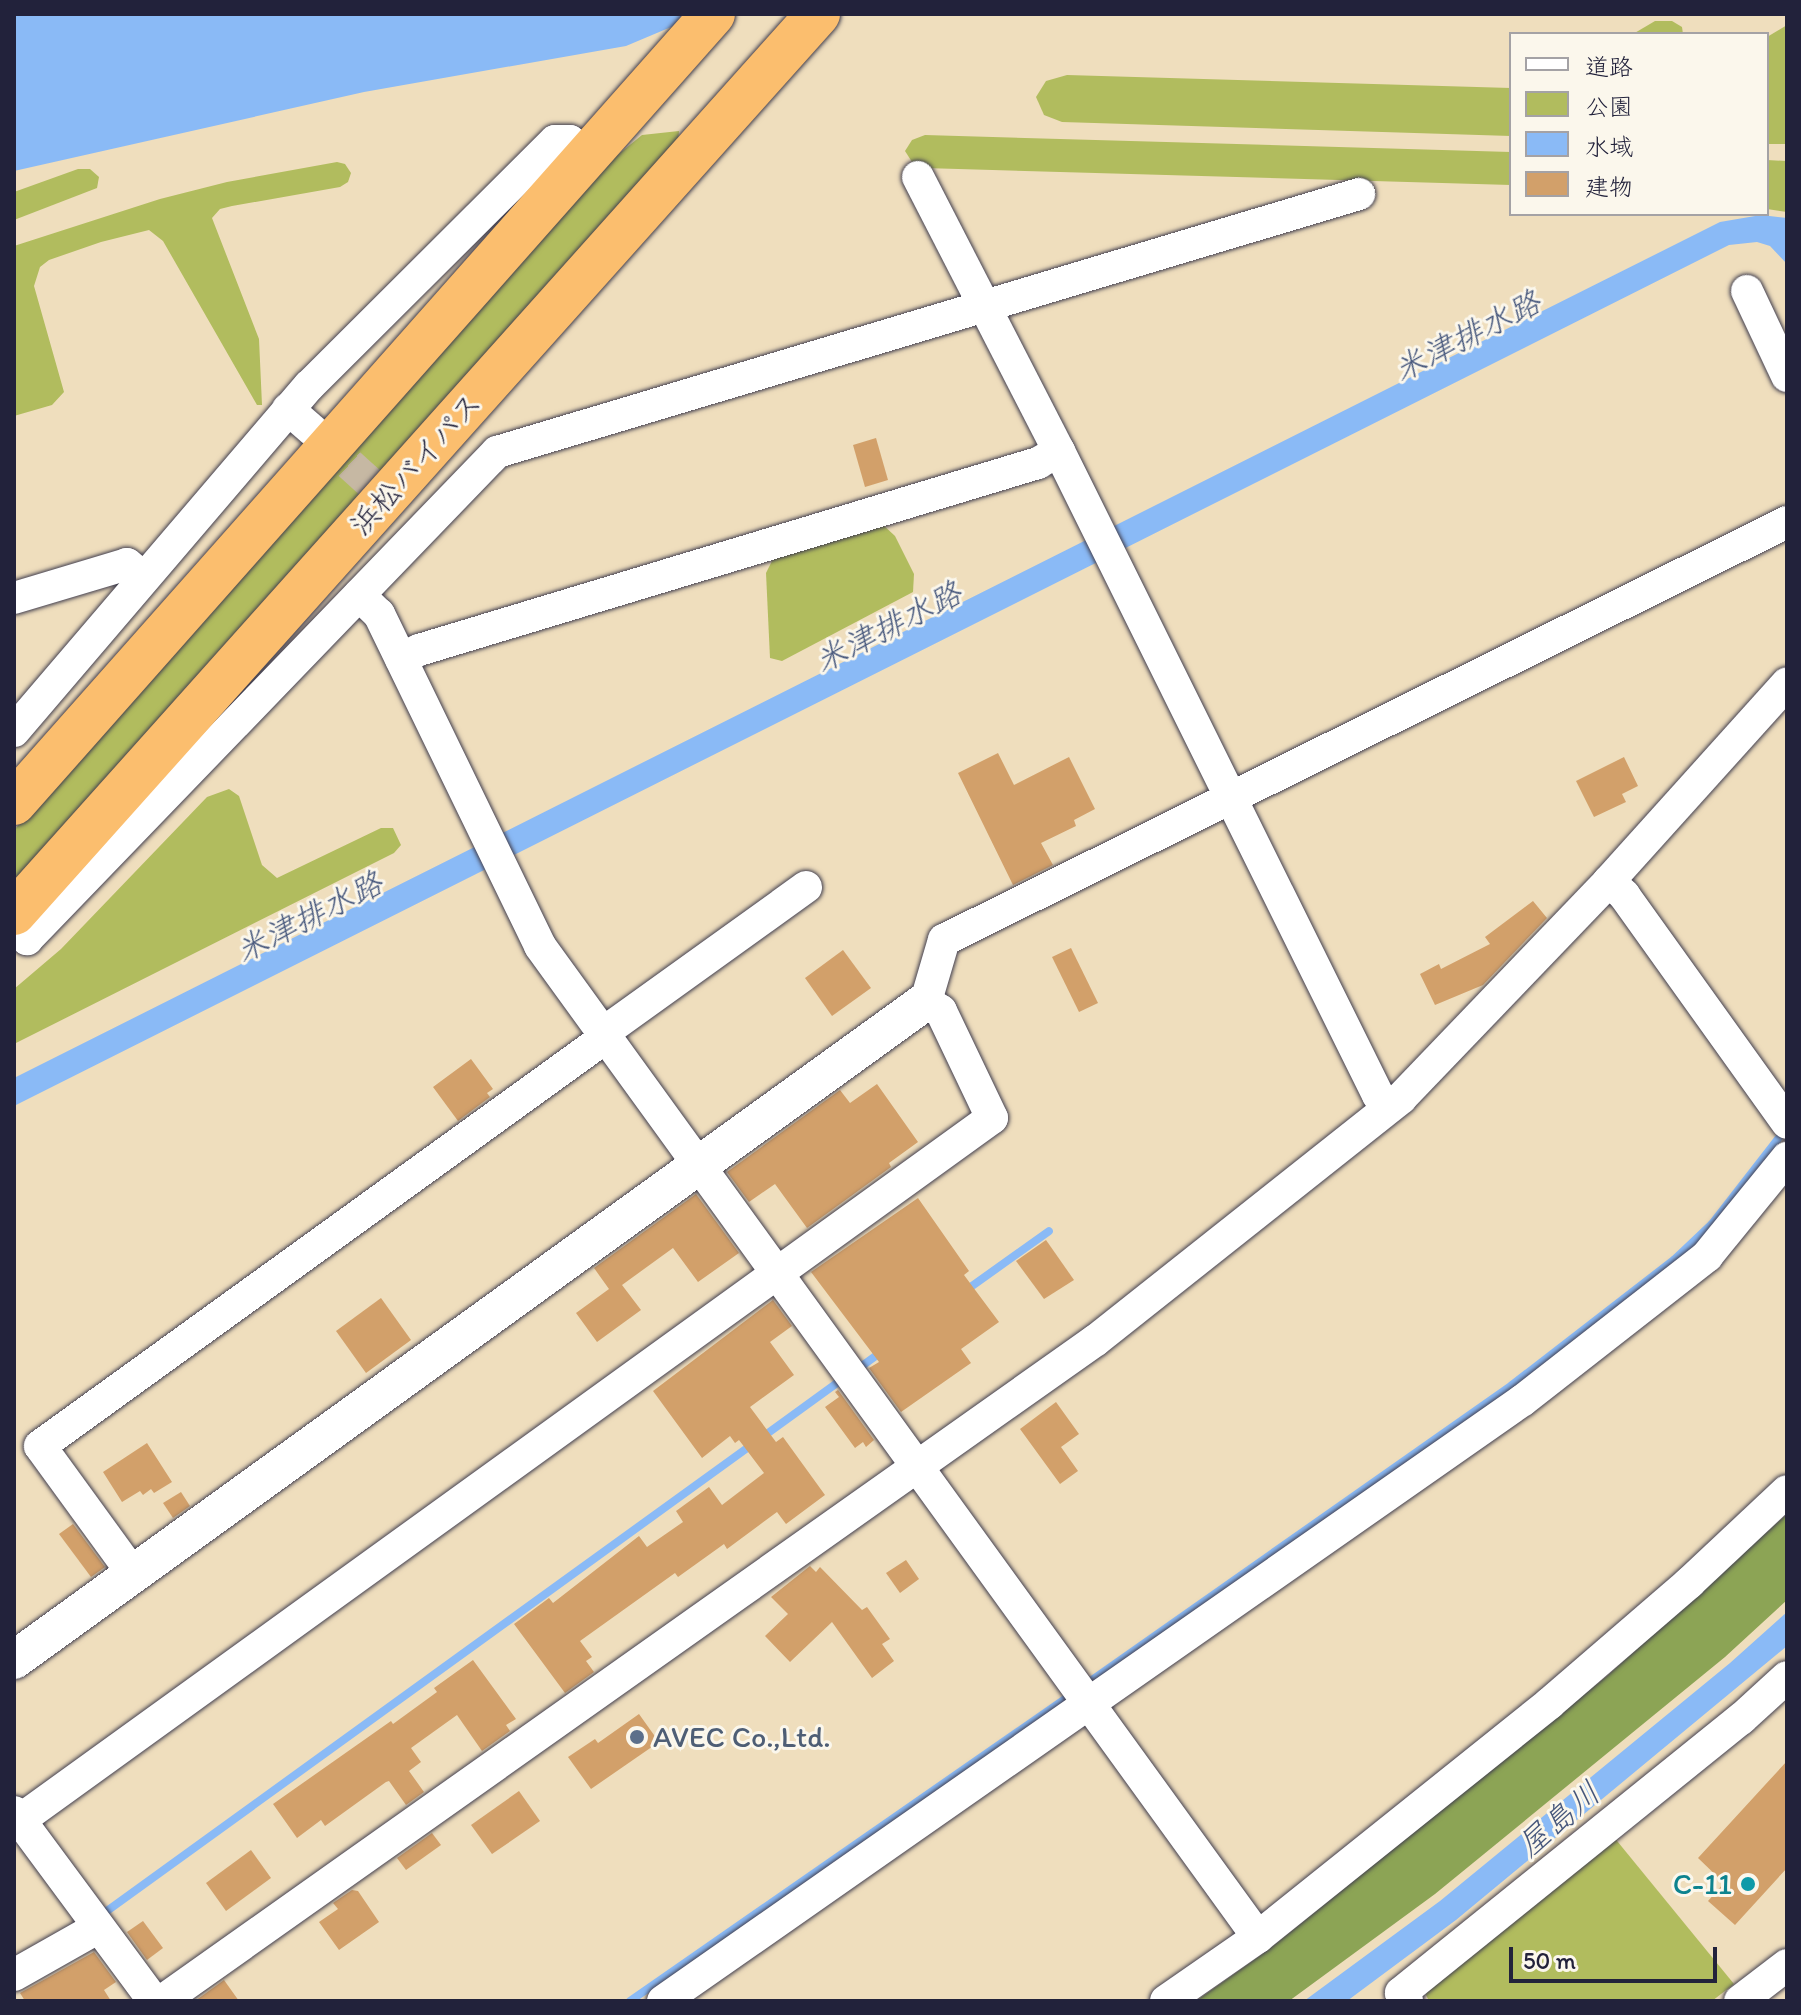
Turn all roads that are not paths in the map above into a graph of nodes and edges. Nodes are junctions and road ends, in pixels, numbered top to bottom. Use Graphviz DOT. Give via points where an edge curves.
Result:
graph roads {
  1 [pos="713,14"];
  2 [pos="818,14"];
  3 [pos="599,143"];
  4 [pos="918,177"];
  5 [pos="1359,194"];
  6 [pos="1747,291"];
  7 [pos="983,307"];
  8 [pos="1787,376"];
  9 [pos="288,409"];
  10 [pos="312,430"];
  11 [pos="1059,451"];
  12 [pos="1787,522"];
  13 [pos="144,578"];
  14 [pos="359,595"];
  15 [pos="14,598"];
  16 [pos="401,659"];
  17 [pos="1787,683"];
  18 [pos="14,731"];
  19 [pos="1230,798"];
  20 [pos="14,803"];
  21 [pos="1609,881"];
  22 [pos="806,887"];
  23 [pos="14,913"];
  24 [pos="14,927"];
  25 [pos="926,1001"];
  26 [pos="605,1035"];
  27 [pos="1388,1108"];
  28 [pos="1787,1123"];
  29 [pos="1787,1158"];
  30 [pos="699,1165"];
  31 [pos="777,1273"];
  32 [pos="918,1468"];
  33 [pos="1787,1491"];
  34 [pos="133,1574"];
  35 [pos="14,1660"];
  36 [pos="1787,1677"];
  37 [pos="1089,1705"];
  38 [pos="17,1816"];
  39 [pos="97,1928"];
  40 [pos="1258,1937"];
  41 [pos="1787,1965"];
  42 [pos="14,1975"];
  43 [pos="154,2001"];
  44 [pos="162,2001"];
  45 [pos="663,2001"];
  46 [pos="1166,2001"];
  47 [pos="1407,2001"];
  48 [pos="1740,2001"];
  1 -- 3 [label="highway"];
  2 -- 23 [label="highway, 浜松バイパス"];
  3 -- 9 [label="street" via="555,141"];
  3 -- 20 [label="highway"];
  4 -- 7 [label="street"];
  5 -- 7 [label="street"];
  6 -- 8 [label="street"];
  7 -- 11 [label="street"];
  7 -- 14 [label="street" via="497,452 412,520"];
  9 -- 10 [label="street"];
  9 -- 13 [label="street"];
  11 -- 16 [label="street" via="1038,463"];
  11 -- 19 [label="street"];
  12 -- 19 [label="street"];
  13 -- 15 [label="street" via="127,564"];
  13 -- 18 [label="street"];
  14 -- 16 [label="street" via="379,614"];
  14 -- 24 [label="street" via="27,939"];
  16 -- 26 [label="street" via="540,946"];
  17 -- 21 [label="street"];
  19 -- 25 [label="street" via="944,940"];
  19 -- 27 [label="street"];
  21 -- 27 [label="street"];
  21 -- 28 [label="street"];
  22 -- 26 [label="street"];
  25 -- 30 [label="street"];
  25 -- 31 [label="street" via="941,1011 992,1118"];
  26 -- 30 [label="street"];
  26 -- 34 [label="street" via="40,1446"];
  27 -- 32 [label="street" via="1096,1340"];
  29 -- 37 [label="street" via="1726,1237 1686,1274 1523,1400"];
  30 -- 31 [label="street"];
  30 -- 34 [label="street"];
  31 -- 32 [label="street"];
  31 -- 38 [label="street"];
  32 -- 37 [label="street"];
  32 -- 44 [label="street"];
  33 -- 40 [label="street" via="1597,1664"];
  34 -- 35 [label="street"];
  36 -- 47 [label="street" via="1401,1993"];
  37 -- 40 [label="street"];
  37 -- 45 [label="street"];
  38 -- 39 [label="street"];
  39 -- 42 [label="street"];
  39 -- 43 [label="street"];
  40 -- 46 [label="street"];
  41 -- 48 [label="street"];
}
